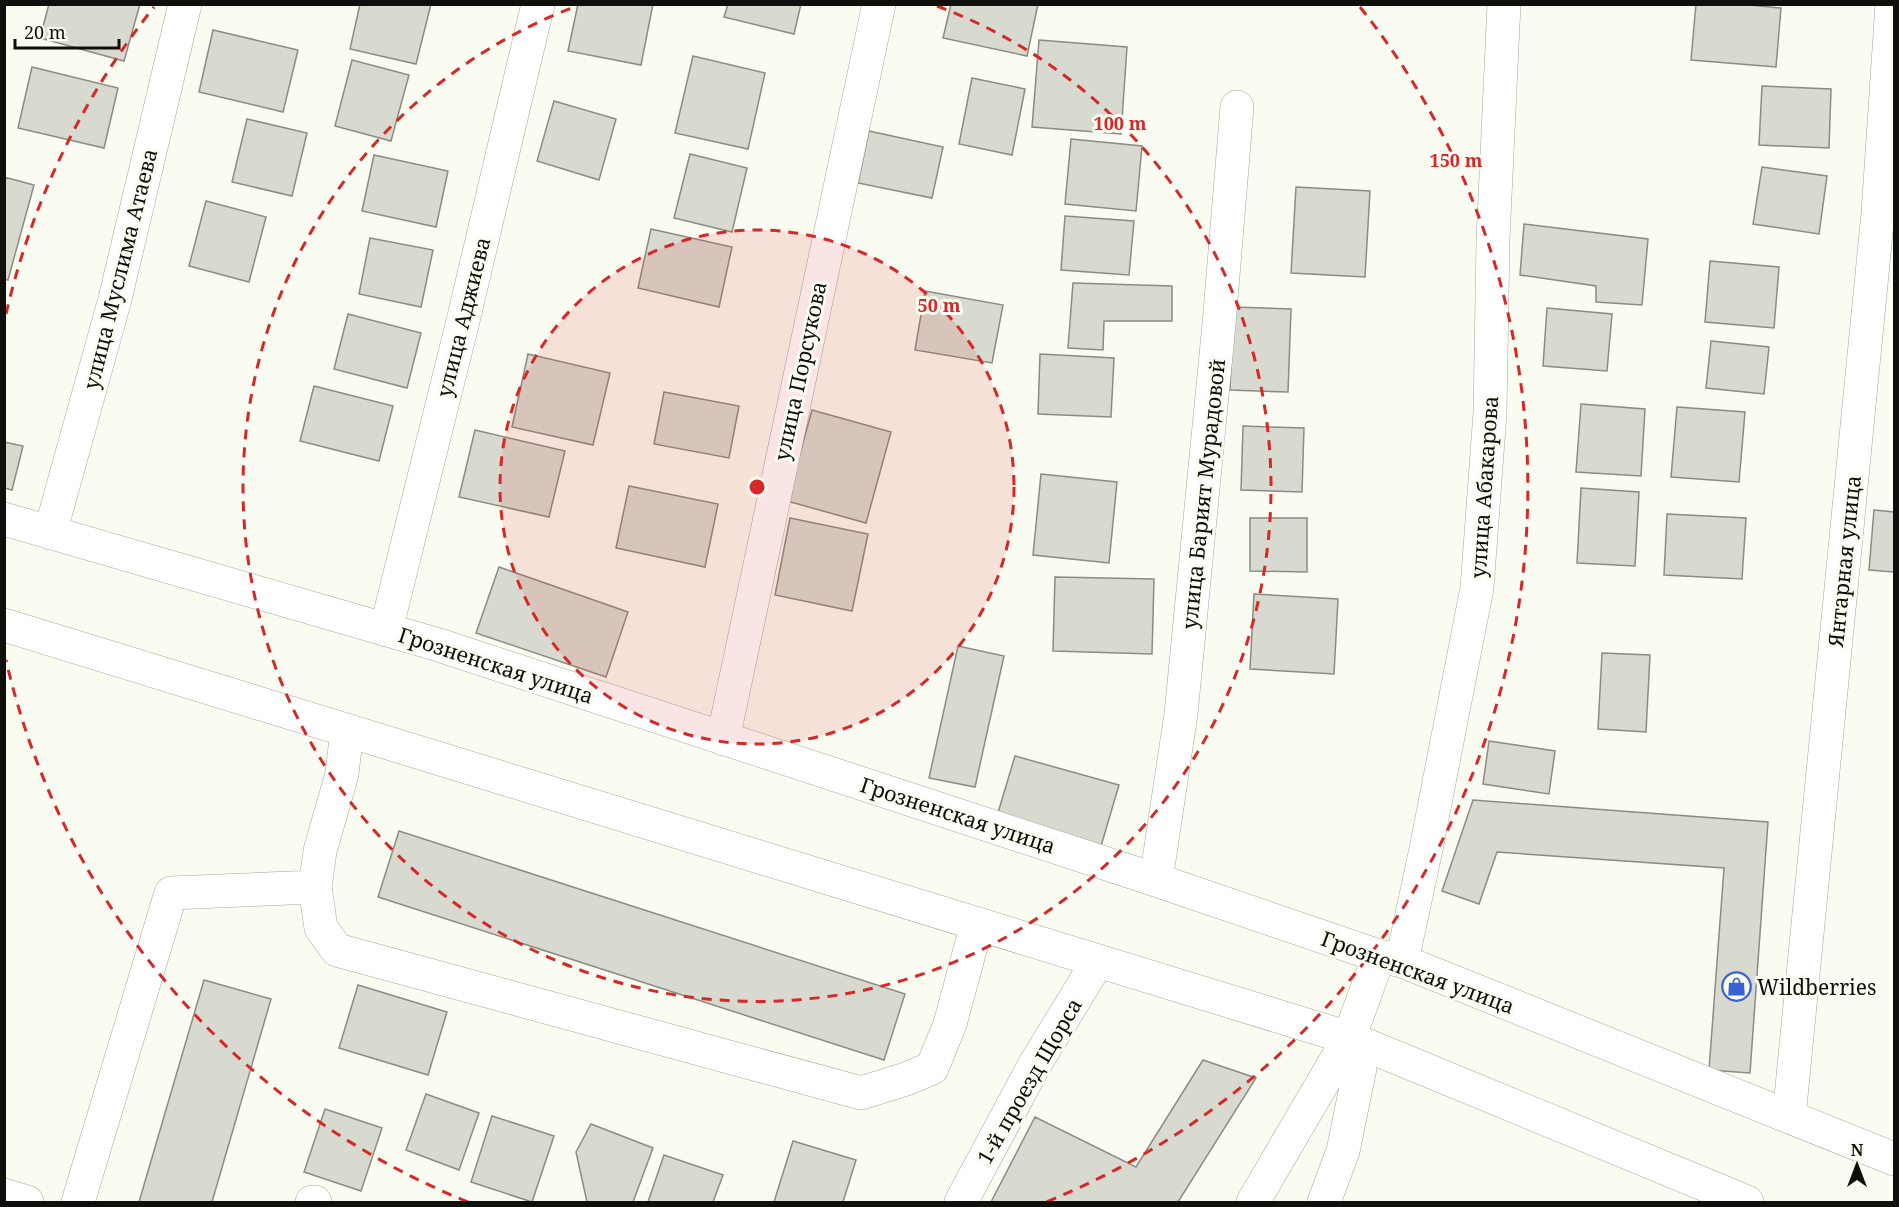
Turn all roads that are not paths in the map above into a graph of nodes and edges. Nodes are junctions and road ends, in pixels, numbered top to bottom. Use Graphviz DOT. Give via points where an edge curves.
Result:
graph roads {
  1 [pos="185,4"];
  2 [pos="538,4"];
  3 [pos="879,4"];
  4 [pos="1504,4"];
  5 [pos="1892,4"];
  6 [pos="1237,107"];
  7 [pos="4,519"];
  8 [pos="50,533"];
  9 [pos="4,625"];
  10 [pos="386,630"];
  11 [pos="347,730"];
  12 [pos="723,739"];
  13 [pos="1156,880"];
  14 [pos="315,887"];
  15 [pos="977,924"];
  16 [pos="1390,958"];
  17 [pos="1098,961"];
  18 [pos="1349,1038"];
  19 [pos="1789,1117"];
  20 [pos="1894,1159"];
  21 [pos="1702,1194"];
  22 [pos="4,1195"];
  23 [pos="27,1203"];
  24 [pos="78,1203"];
  25 [pos="961,1203"];
  26 [pos="1252,1203"];
  27 [pos="1324,1203"];
  28 [pos="1747,1203"];
  1 -- 8 [label="street, улица Муслима Атаева" via="115,299"];
  2 -- 10 [label="street, улица Аджиева"];
  3 -- 12 [label="street, улица Порсукова"];
  4 -- 16 [label="street, улица Абакарова" via="1492,239 1490,413 1477,588 1426,849"];
  5 -- 19 [label="street, Янтарная улица" via="1878,213"];
  6 -- 13 [label="street, улица Барият Мурадовой" via="1181,714"];
  7 -- 8 [label="street, Грозненская улица"];
  8 -- 10 [label="street, Грозненская улица"];
  9 -- 11 [label="street"];
  10 -- 12 [label="street, Грозненская улица"];
  11 -- 14 [label="street" via="342,774 320,851"];
  11 -- 15 [label="street"];
  12 -- 13 [label="street, Грозненская улица"];
  13 -- 16 [label="street, Грозненская улица"];
  14 -- 15 [label="street" via="321,928 337,950 861,1093 932,1068 950,1024"];
  14 -- 24 [label="street" via="171,893"];
  15 -- 17 [label="street"];
  16 -- 18 [label="street, улица Абакарова"];
  16 -- 19 [label="street, Грозненская улица"];
  17 -- 18 [label="street"];
  17 -- 25 [label="street, 1-й проезд Щорса" via="1035,1064"];
  18 -- 21 [label="street"];
  18 -- 26 [label="street, улица Абакарова"];
  18 -- 27 [label="street" via="1360,1068 1343,1151"];
  19 -- 20 [label="street, Грозненская улица"];
  21 -- 28 [label="street"];
  22 -- 23 [label="street"];
}
